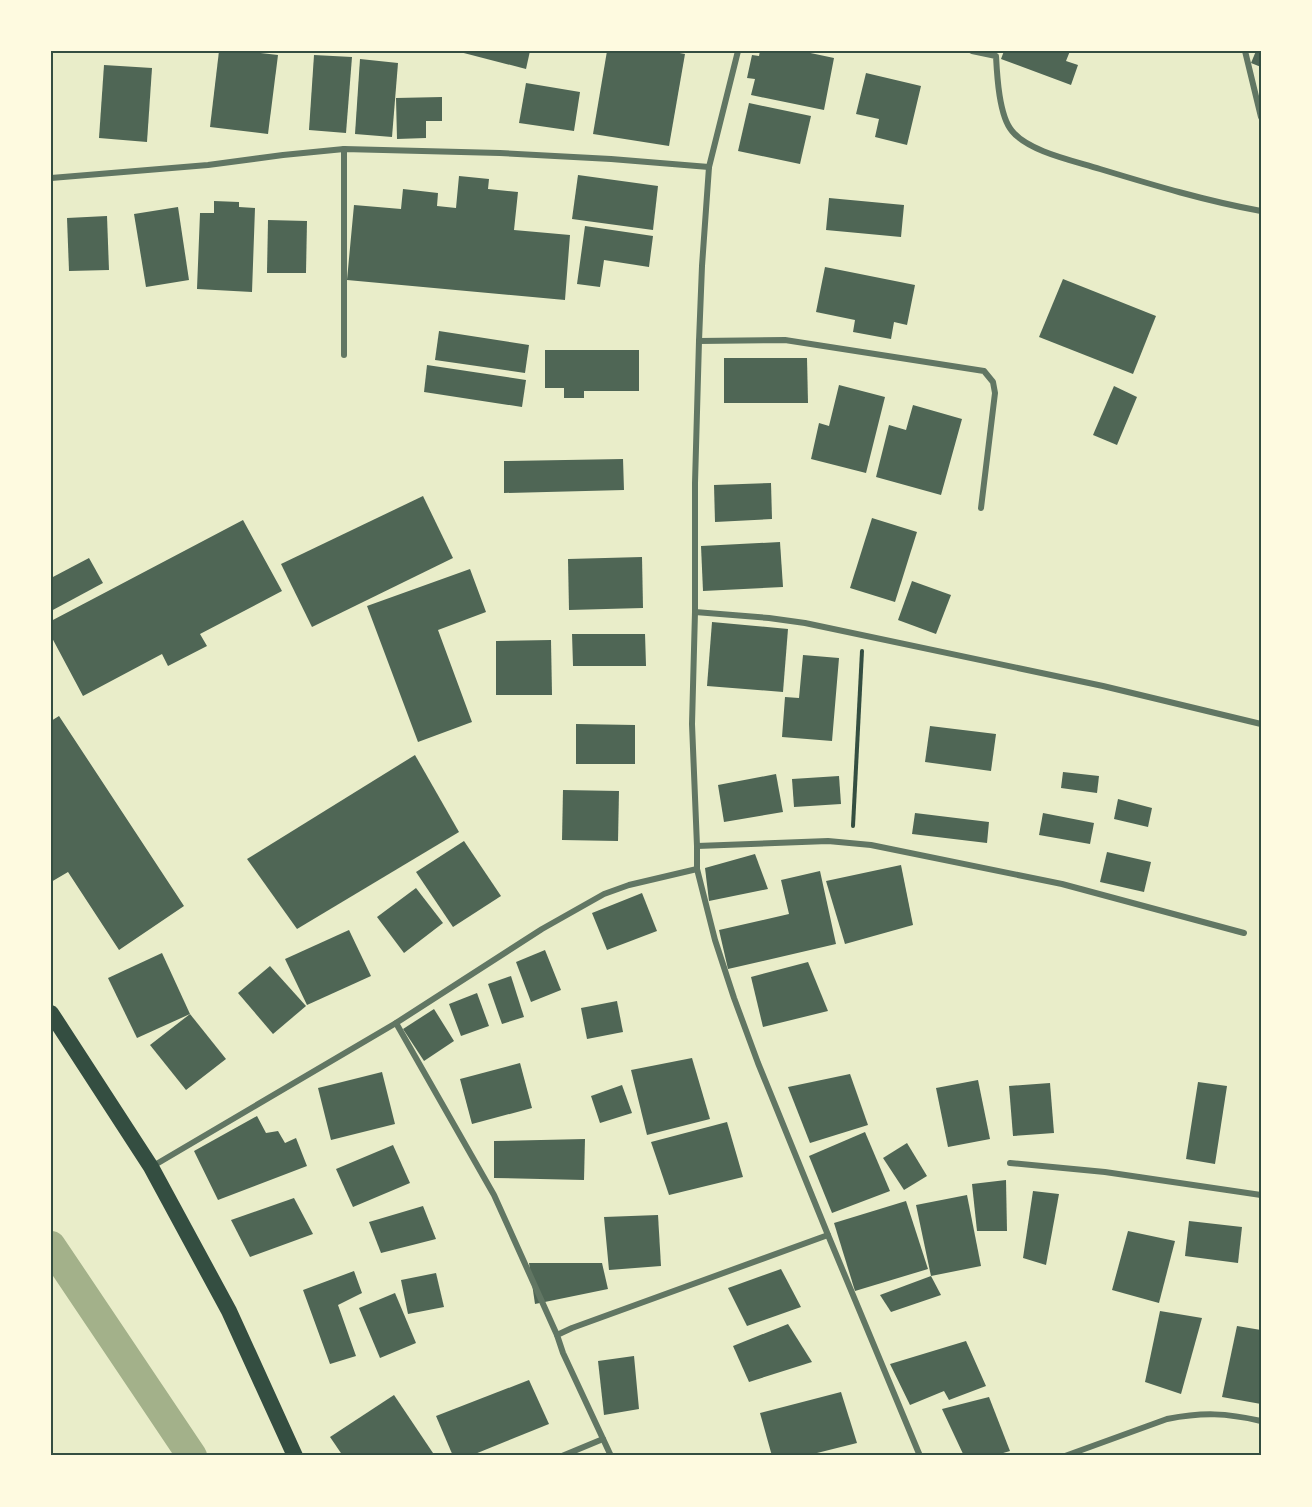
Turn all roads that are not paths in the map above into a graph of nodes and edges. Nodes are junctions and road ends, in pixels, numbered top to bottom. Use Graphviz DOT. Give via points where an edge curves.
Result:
graph roads {
  1 [pos="738,51"];
  2 [pos="972,51"];
  3 [pos="1245,51"];
  4 [pos="997,53"];
  5 [pos="1261,117"];
  6 [pos="345,149"];
  7 [pos="710,167"];
  8 [pos="51,178"];
  9 [pos="1261,211"];
  10 [pos="699,341"];
  11 [pos="344,355"];
  12 [pos="981,508"];
  13 [pos="695,612"];
  14 [pos="1261,724"];
  15 [pos="697,846"];
  16 [pos="697,869"];
  17 [pos="1244,933"];
  18 [pos="51,1013"];
  19 [pos="396,1023"];
  20 [pos="1010,1163"];
  21 [pos="151,1167"];
  22 [pos="1261,1195"];
  23 [pos="828,1236"];
  24 [pos="557,1335"];
  25 [pos="1261,1421"];
  26 [pos="603,1439"];
  27 [pos="296,1456"];
  28 [pos="562,1456"];
  29 [pos="611,1456"];
  30 [pos="920,1456"];
  31 [pos="1065,1456"];
  1 -- 7 [label="street"];
  2 -- 4 [label="street"];
  3 -- 5 [label="street"];
  4 -- 9 [label="street" via="1004,116 1010,129 1025,142 1045,152 1152,185"];
  6 -- 7 [label="street" via="500,153"];
  6 -- 8 [label="street"];
  6 -- 11 [label="street"];
  7 -- 10 [label="street"];
  10 -- 12 [label="street" via="785,340 984,371 993,382 995,393"];
  10 -- 13 [label="street"];
  13 -- 14 [label="street" via="787,620 863,635"];
  13 -- 15 [label="street" via="692,724"];
  15 -- 16 [label="street"];
  15 -- 17 [label="street" via="852,842 1062,884"];
  16 -- 19 [label="street" via="604,894"];
  16 -- 23 [label="street" via="734,998"];
  18 -- 21 [label="highway"];
  19 -- 21 [label="street"];
  19 -- 24 [label="street" via="494,1196"];
  20 -- 22 [label="street" via="1105,1172"];
  21 -- 27 [label="highway" via="229,1311"];
  23 -- 24 [label="street"];
  23 -- 30 [label="street"];
  24 -- 26 [label="street"];
  25 -- 31 [label="street" via="1202,1413 1167,1419"];
  26 -- 28 [label="street"];
  26 -- 29 [label="street"];
}
